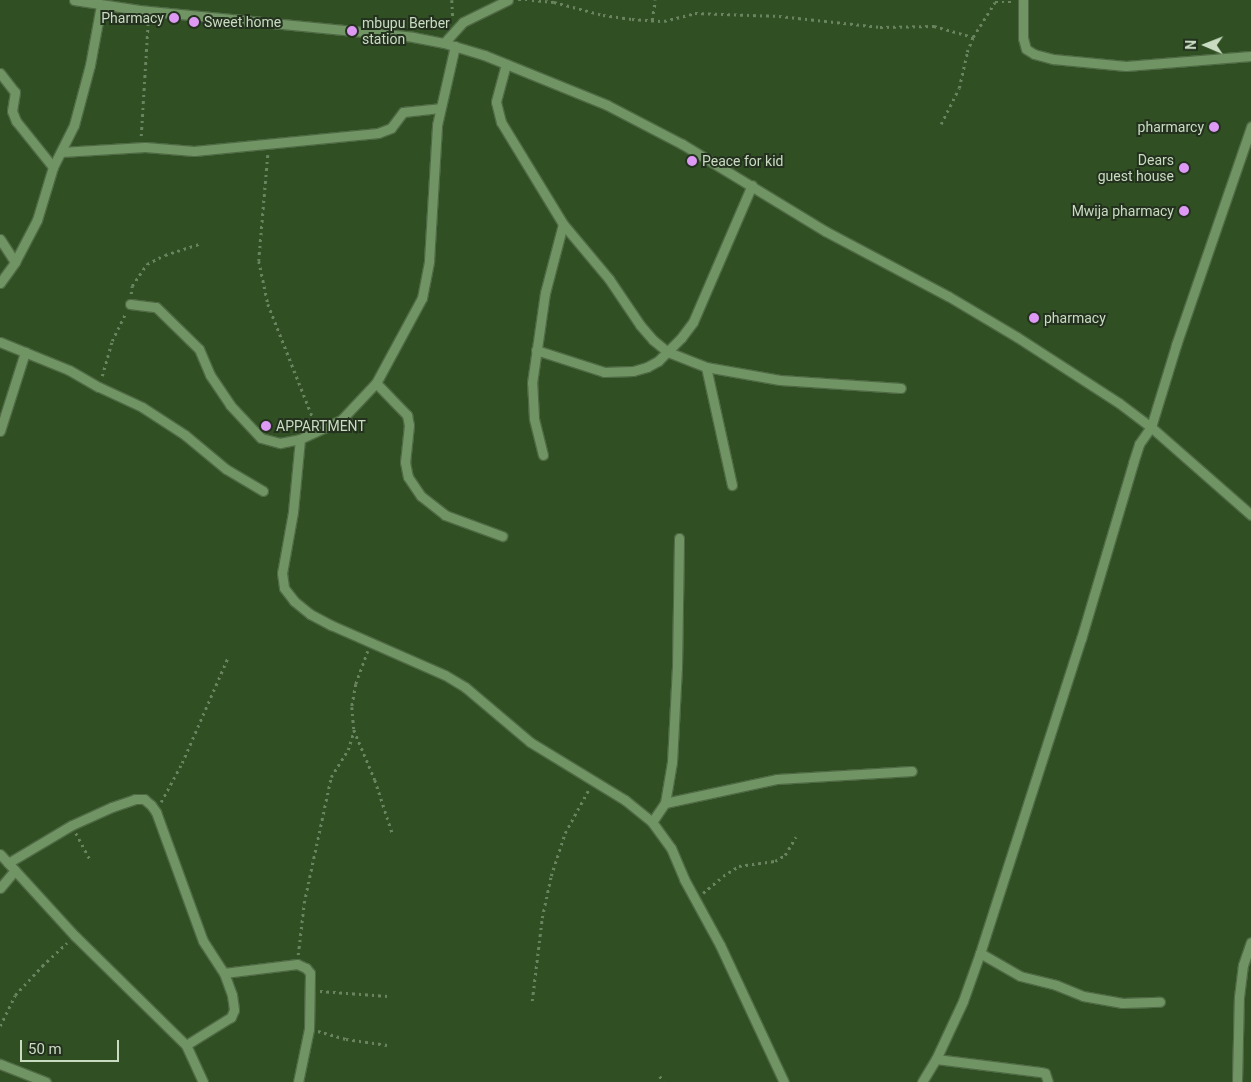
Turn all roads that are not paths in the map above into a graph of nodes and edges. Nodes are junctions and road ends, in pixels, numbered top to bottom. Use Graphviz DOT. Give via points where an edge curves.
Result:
graph roads {
  1 [pos="74,0"];
  2 [pos="508,0"];
  3 [pos="1023,2"];
  4 [pos="101,5"];
  5 [pos="444,43"];
  6 [pos="455,46"];
  7 [pos="1251,56"];
  8 [pos="506,64"];
  9 [pos="0,73"];
  10 [pos="440,108"];
  11 [pos="1251,127"];
  12 [pos="61,152"];
  13 [pos="53,167"];
  14 [pos="752,185"];
  15 [pos="562,224"];
  16 [pos="0,239"];
  17 [pos="15,262"];
  18 [pos="0,283"];
  19 [pos="130,304"];
  20 [pos="0,342"];
  21 [pos="536,350"];
  22 [pos="25,352"];
  23 [pos="668,352"];
  24 [pos="706,368"];
  25 [pos="376,383"];
  26 [pos="901,388"];
  27 [pos="1151,427"];
  28 [pos="0,431"];
  29 [pos="300,440"];
  30 [pos="543,455"];
  31 [pos="732,485"];
  32 [pos="263,491"];
  33 [pos="1251,515"];
  34 [pos="502,536"];
  35 [pos="679,538"];
  36 [pos="912,771"];
  37 [pos="665,803"];
  38 [pos="652,822"];
  39 [pos="0,854"];
  40 [pos="8,863"];
  41 [pos="15,870"];
  42 [pos="0,888"];
  43 [pos="1251,942"];
  44 [pos="980,953"];
  45 [pos="224,973"];
  46 [pos="1160,1002"];
  47 [pos="186,1045"];
  48 [pos="936,1059"];
  49 [pos="0,1064"];
  50 [pos="46,1082"];
  51 [pos="203,1082"];
  52 [pos="298,1082"];
  53 [pos="784,1082"];
  54 [pos="922,1082"];
  55 [pos="1048,1082"];
  56 [pos="1237,1082"];
  1 -- 4 [label="street"];
  2 -- 5 [label="street" via="462,22"];
  3 -- 7 [label="street" via="1022,38 1026,49 1053,59 1126,66"];
  4 -- 5 [label="street" via="413,37"];
  4 -- 12 [label="street" via="90,65 74,124"];
  5 -- 6 [label="street"];
  6 -- 8 [label="street"];
  6 -- 10 [label="street"];
  8 -- 14 [label="street" via="647,124"];
  8 -- 15 [label="street" via="496,102 499,117"];
  9 -- 13 [label="street" via="15,92 12,111 16,121"];
  10 -- 12 [label="street" via="403,112 391,128 378,133 194,151 141,148"];
  10 -- 25 [label="street" via="434,154 429,261 422,298"];
  11 -- 27 [label="street"];
  12 -- 13 [label="street"];
  13 -- 17 [label="street" via="37,220"];
  14 -- 23 [label="street" via="693,322"];
  14 -- 27 [label="street" via="825,231 948,296 1017,337"];
  15 -- 21 [label="street"];
  15 -- 23 [label="street" via="609,280 640,326"];
  16 -- 17 [label="street"];
  17 -- 18 [label="street"];
  19 -- 29 [label="street" via="156,307 199,350 230,406 261,438 280,443"];
  20 -- 22 [label="street"];
  21 -- 23 [label="street" via="590,369 618,372 648,367"];
  21 -- 30 [label="street" via="532,401"];
  22 -- 28 [label="street"];
  22 -- 32 [label="street" via="142,407 185,435 226,469"];
  23 -- 24 [label="street"];
  24 -- 26 [label="street" via="780,380"];
  24 -- 31 [label="street"];
  25 -- 29 [label="street" via="341,420"];
  25 -- 34 [label="street" via="407,415 408,477 421,496 445,515"];
  27 -- 33 [label="street"];
  27 -- 44 [label="street" via="1139,444"];
  29 -- 38 [label="street" via="293,512 282,573 284,588 294,601 310,614 420,663 465,687 530,742 625,800"];
  35 -- 37 [label="street" via="676,712"];
  36 -- 37 [label="street" via="777,779"];
  37 -- 38 [label="street"];
  38 -- 53 [label="street" via="671,848 697,899"];
  39 -- 40 [label="street"];
  40 -- 41 [label="street"];
  40 -- 45 [label="street" via="72,825 135,799 144,799 156,812 203,941"];
  41 -- 42 [label="street"];
  41 -- 47 [label="street" via="75,936"];
  43 -- 56 [label="street" via="1238,997"];
  44 -- 46 [label="street" via="1020,976 1083,996 1122,1003"];
  44 -- 48 [label="street"];
  45 -- 47 [label="street" via="232,995 234,1010 231,1017"];
  45 -- 52 [label="street" via="297,964 310,973 309,1029"];
  47 -- 51 [label="street"];
  48 -- 54 [label="street"];
  48 -- 55 [label="street" via="1045,1073"];
  49 -- 50 [label="street"];
}
